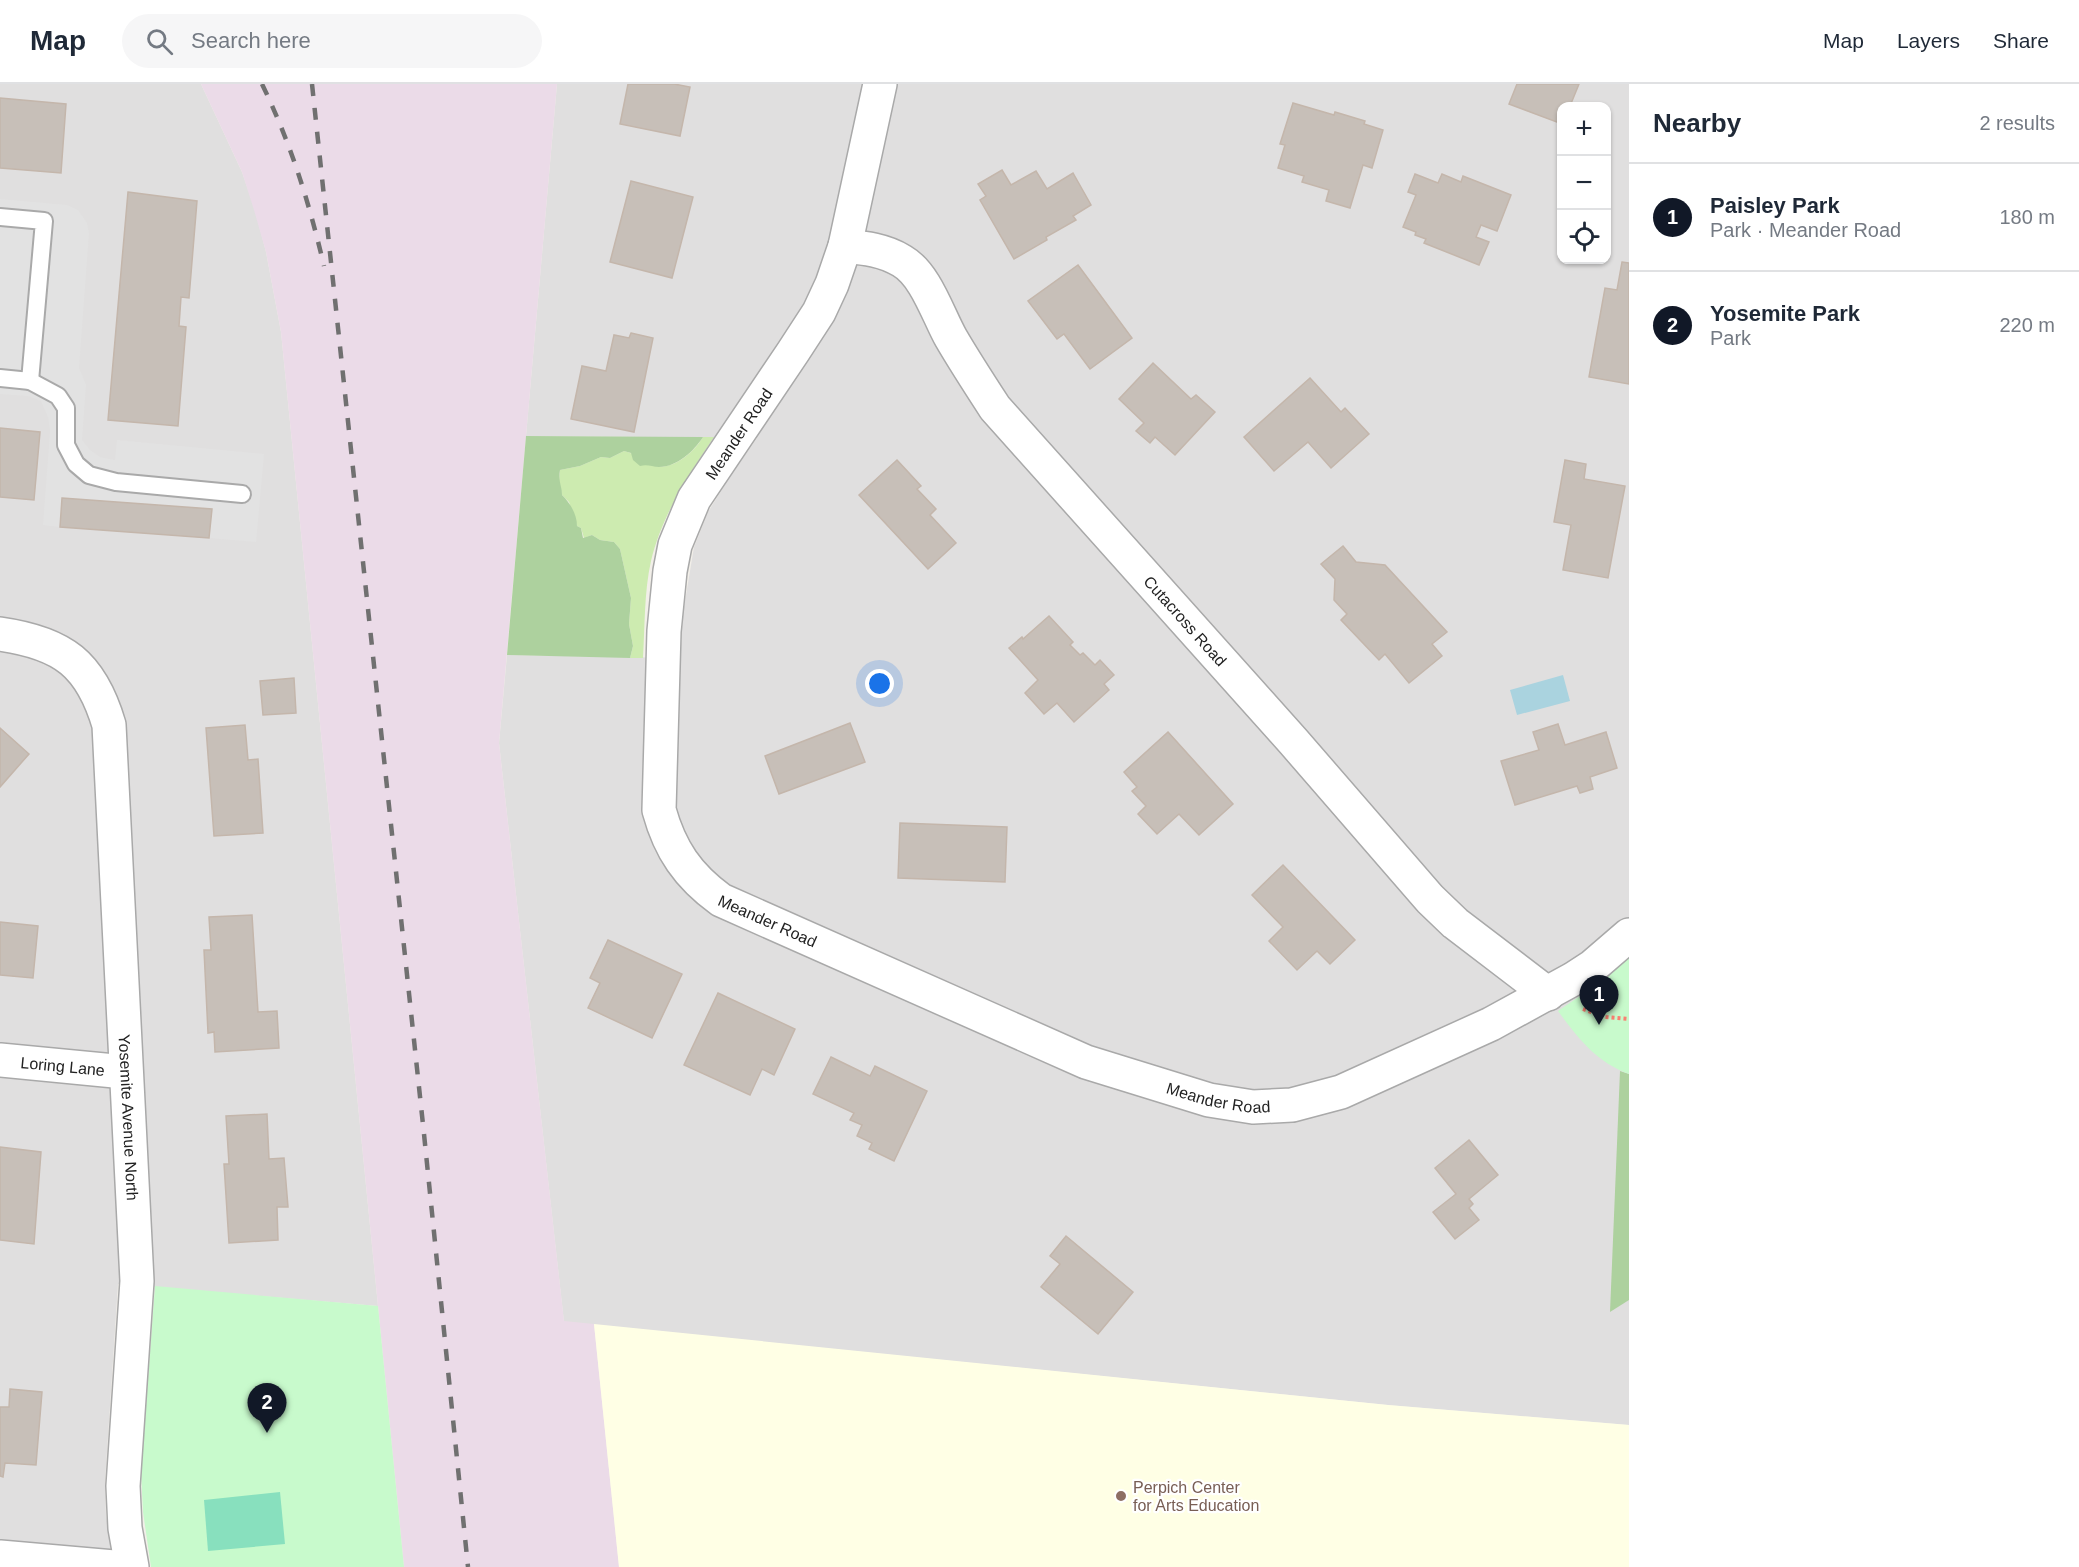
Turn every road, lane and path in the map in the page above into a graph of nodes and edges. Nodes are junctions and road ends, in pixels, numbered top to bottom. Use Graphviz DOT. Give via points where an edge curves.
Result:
graph roads {
  1 [pos="880,84"];
  2 [pos="0,217"];
  3 [pos="845,246"];
  4 [pos="0,378"];
  5 [pos="30,381"];
  6 [pos="242,494"];
  7 [pos="0,634"];
  8 [pos="1629,935"];
  9 [pos="1548,994"];
  10 [pos="0,1060"];
  11 [pos="125,1072"];
  12 [pos="0,1557"];
  13 [pos="114,1567"];
  14 [pos="132,1567"];
  1 -- 3 [label="street, Meander Road"];
  2 -- 5 [label="lane" via="44,221"];
  3 -- 9 [label="street, Cutacross Road" via="877,250 904,262 915,273 995,408 1430,899 1455,923"];
  3 -- 9 [label="street, Meander Road" via="819,312 694,499 675,545 664,631 659,810 674,851 701,886 721,900 1086,1062 1209,1100 1253,1107 1292,1105 1341,1092"];
  4 -- 5 [label="lane"];
  5 -- 6 [label="lane" via="58,396 66,408 66,445 76,464 89,476"];
  7 -- 11 [label="street, Yosemite Avenue North" via="35,641 66,656 86,674 109,725"];
  8 -- 9 [label="street, Meander Road" via="1593,966"];
  10 -- 11 [label="street, Loring Lane"];
  11 -- 14 [label="street, Yosemite Avenue North" via="136,1281 123,1475 125,1528"];
  12 -- 13 [label="street"];
}
